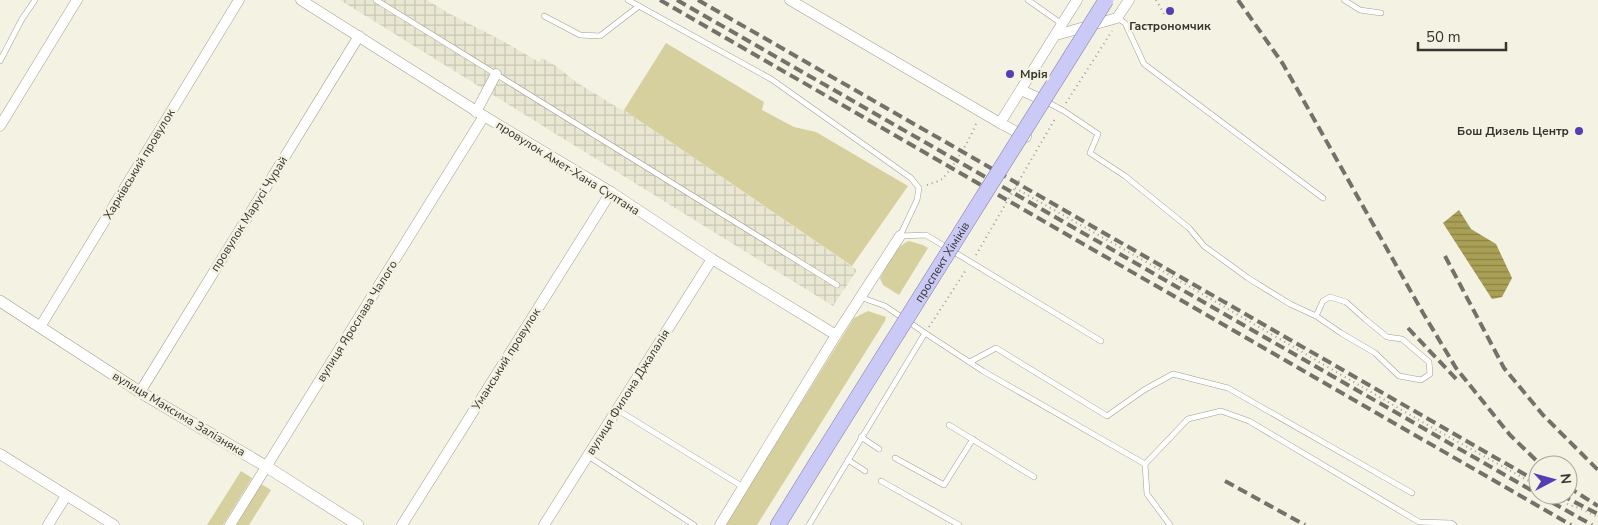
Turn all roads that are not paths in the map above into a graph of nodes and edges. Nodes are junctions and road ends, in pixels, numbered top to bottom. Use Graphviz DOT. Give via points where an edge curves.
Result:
graph roads {
  1 [pos="35,0"];
  2 [pos="77,0"];
  3 [pos="238,0"];
  4 [pos="300,0"];
  5 [pos="376,0"];
  6 [pos="628,0"];
  7 [pos="790,0"];
  8 [pos="1028,0"];
  9 [pos="1077,0"];
  10 [pos="1106,0"];
  11 [pos="1129,0"];
  12 [pos="1344,0"];
  13 [pos="639,6"];
  14 [pos="1381,12"];
  15 [pos="544,16"];
  16 [pos="1119,19"];
  17 [pos="1062,24"];
  18 [pos="1097,24"];
  19 [pos="1056,35"];
  20 [pos="359,36"];
  21 [pos="0,61"];
  22 [pos="496,74"];
  23 [pos="1021,90"];
  24 [pos="1047,102"];
  25 [pos="480,114"];
  26 [pos="1000,123"];
  27 [pos="0,126"];
  28 [pos="610,192"];
  29 [pos="1323,198"];
  30 [pos="900,236"];
  31 [pos="712,260"];
  32 [pos="837,285"];
  33 [pos="860,297"];
  34 [pos="0,301"];
  35 [pos="1316,316"];
  36 [pos="40,327"];
  37 [pos="925,333"];
  38 [pos="836,335"];
  39 [pos="1101,341"];
  40 [pos="970,362"];
  41 [pos="140,392"];
  42 [pos="616,409"];
  43 [pos="949,425"];
  44 [pos="861,438"];
  45 [pos="973,439"];
  46 [pos="879,449"];
  47 [pos="0,454"];
  48 [pos="588,456"];
  49 [pos="895,458"];
  50 [pos="848,460"];
  51 [pos="1145,464"];
  52 [pos="267,467"];
  53 [pos="865,471"];
  54 [pos="1034,477"];
  55 [pos="881,481"];
  56 [pos="743,487"];
  57 [pos="1412,493"];
  58 [pos="66,496"];
  59 [pos="48,525"];
  60 [pos="114,525"];
  61 [pos="230,525"];
  62 [pos="358,525"];
  63 [pos="402,525"];
  64 [pos="544,525"];
  65 [pos="694,525"];
  66 [pos="720,525"];
  67 [pos="778,525"];
  68 [pos="809,525"];
  69 [pos="959,525"];
  70 [pos="1170,525"];
  71 [pos="1454,525"];
  1 -- 21 [label="lane"];
  2 -- 27 [label="street"];
  3 -- 36 [label="street, Харківський провулок"];
  4 -- 20 [label="street, провулок Амет-Хана Султана"];
  5 -- 22 [label="lane"];
  6 -- 13 [label="lane"];
  7 -- 26 [label="street"];
  8 -- 17 [label="lane"];
  9 -- 17 [label="street"];
  10 -- 67 [label="main road, проспект Хіміків, bridge"];
  11 -- 16 [label="street"];
  12 -- 14 [label="lane" via="1360,10"];
  13 -- 15 [label="lane" via="600,36 580,35"];
  13 -- 30 [label="lane" via="771,79 911,178 919,188 917,200"];
  16 -- 18 [label="street"];
  16 -- 29 [label="lane" via="1125,23 1144,64"];
  17 -- 19 [label="street"];
  18 -- 19 [label="street"];
  18 -- 24 [label="street"];
  19 -- 23 [label="street"];
  20 -- 25 [label="street, провулок Амет-Хана Султана"];
  20 -- 41 [label="street, провулок Марусі Чурай"];
  22 -- 25 [label="street, вулиця Ярослава Чалого"];
  22 -- 32 [label="lane"];
  23 -- 24 [label="street"];
  23 -- 26 [label="street"];
  24 -- 26 [label="street" via="1026,137"];
  24 -- 35 [label="lane" via="1098,134 1090,153 1126,176 1189,228 1204,246 1256,283"];
  25 -- 28 [label="street, провулок Амет-Хана Султана"];
  25 -- 52 [label="street, вулиця Ярослава Чалого"];
  28 -- 31 [label="street, провулок Амет-Хана Султана"];
  28 -- 63 [label="street, Уманський провулок"];
  30 -- 33 [label="street"];
  30 -- 39 [label="lane" via="926,235"];
  31 -- 38 [label="street, провулок Амет-Хана Султана"];
  31 -- 42 [label="street, вулиця Филона Джалалія"];
  33 -- 37 [label="lane" via="885,306"];
  33 -- 38 [label="street"];
  34 -- 36 [label="street, вулиця Максима Залізняка"];
  35 -- 35 [label="lane" via="1375,353 1399,376 1421,380 1430,374 1429,362 1409,344 1387,336 1346,302 1330,297 1323,301"];
  36 -- 41 [label="street, вулиця Максима Залізняка"];
  37 -- 40 [label="lane"];
  37 -- 44 [label="lane"];
  38 -- 56 [label="street"];
  40 -- 51 [label="lane"];
  40 -- 57 [label="lane" via="996,348 1107,416 1173,374 1228,388"];
  41 -- 52 [label="street, вулиця Максима Залізняка"];
  42 -- 48 [label="street, вулиця Филона Джалалія"];
  42 -- 56 [label="lane"];
  43 -- 45 [label="lane"];
  44 -- 46 [label="lane"];
  44 -- 50 [label="lane"];
  45 -- 49 [label="lane" via="944,485"];
  45 -- 54 [label="lane"];
  47 -- 58 [label="street"];
  48 -- 64 [label="street, вулиця Филона Джалалія"];
  48 -- 65 [label="lane"];
  50 -- 53 [label="lane"];
  50 -- 68 [label="lane"];
  51 -- 70 [label="lane" via="1147,494"];
  51 -- 71 [label="lane" via="1188,419 1221,411 1249,421 1419,522"];
  52 -- 61 [label="street, вулиця Ярослава Чалого"];
  52 -- 62 [label="street, вулиця Максима Залізняка"];
  55 -- 69 [label="lane"];
  56 -- 66 [label="street"];
  58 -- 59 [label="street"];
  58 -- 60 [label="street"];
}
